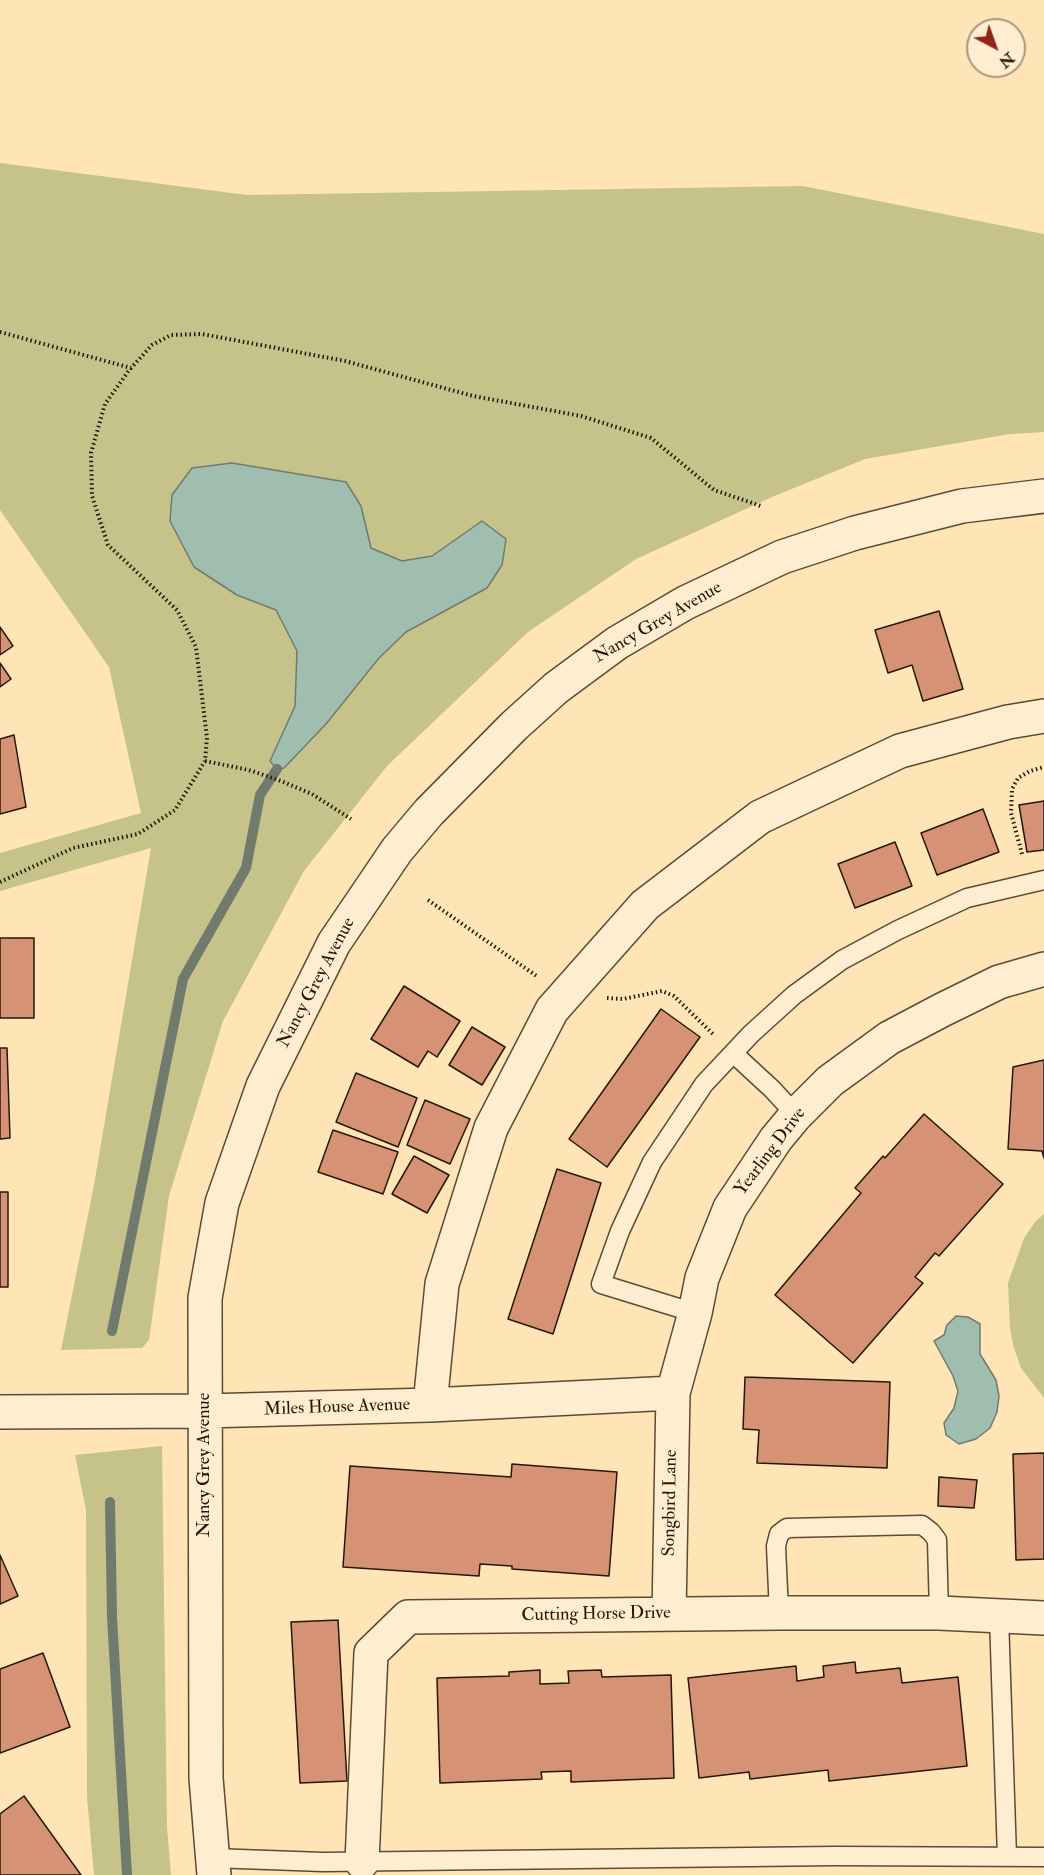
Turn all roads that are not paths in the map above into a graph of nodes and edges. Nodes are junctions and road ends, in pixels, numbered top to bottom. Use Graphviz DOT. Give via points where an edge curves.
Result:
graph roads {
  1 [pos="1044,496"];
  2 [pos="1044,716"];
  3 [pos="1044,880"];
  4 [pos="1044,969"];
  5 [pos="733,1053"];
  6 [pos="796,1115"];
  7 [pos="695,1313"];
  8 [pos="673,1393"];
  9 [pos="430,1405"];
  10 [pos="205,1411"];
  11 [pos="0,1412"];
  12 [pos="779,1613"];
  13 [pos="939,1613"];
  14 [pos="669,1614"];
  15 [pos="999,1617"];
  16 [pos="1044,1618"];
  17 [pos="1007,1857"];
  18 [pos="1044,1857"];
  19 [pos="213,1866"];
  20 [pos="362,1868"];
  1 -- 10 [label="street, Nancy Grey Avenue" via="962,506 855,533 782,557 686,603 617,643 556,688 429,812 397,849 334,943 263,1086 222,1203 205,1298"];
  2 -- 9 [label="street" via="900,751 781,807 760,817 645,905 552,1010 491,1128 442,1284"];
  3 -- 5 [label="lane" via="967,898 842,960 794,995"];
  4 -- 6 [label="street, Yearling Drive" via="999,982 889,1038 830,1081"];
  5 -- 6 [label="lane"];
  5 -- 7 [label="lane" via="704,1084 652,1162 601,1284"];
  6 -- 7 [label="street, Yearling Drive" via="730,1208 702,1278"];
  7 -- 8 [label="street, Yearling Drive"];
  8 -- 9 [label="street, Miles House Avenue"];
  8 -- 14 [label="street, Songbird Lane"];
  9 -- 10 [label="street, Miles House Avenue"];
  10 -- 11 [label="street, Miles House Avenue"];
  10 -- 19 [label="street, Nancy Grey Avenue" via="206,1778"];
  12 -- 13 [label="street, Cutting Horse Drive"];
  12 -- 13 [label="lane" via="776,1546 779,1534 787,1528 922,1525 937,1540"];
  12 -- 14 [label="street, Cutting Horse Drive"];
  13 -- 15 [label="street, Cutting Horse Drive"];
  14 -- 20 [label="street, Cutting Horse Drive" via="408,1617 371,1653"];
  15 -- 16 [label="street, Cutting Horse Drive"];
  15 -- 17 [label="lane"];
  17 -- 18 [label="lane"];
  17 -- 20 [label="lane" via="836,1856"];
  19 -- 20 [label="lane"];
}
